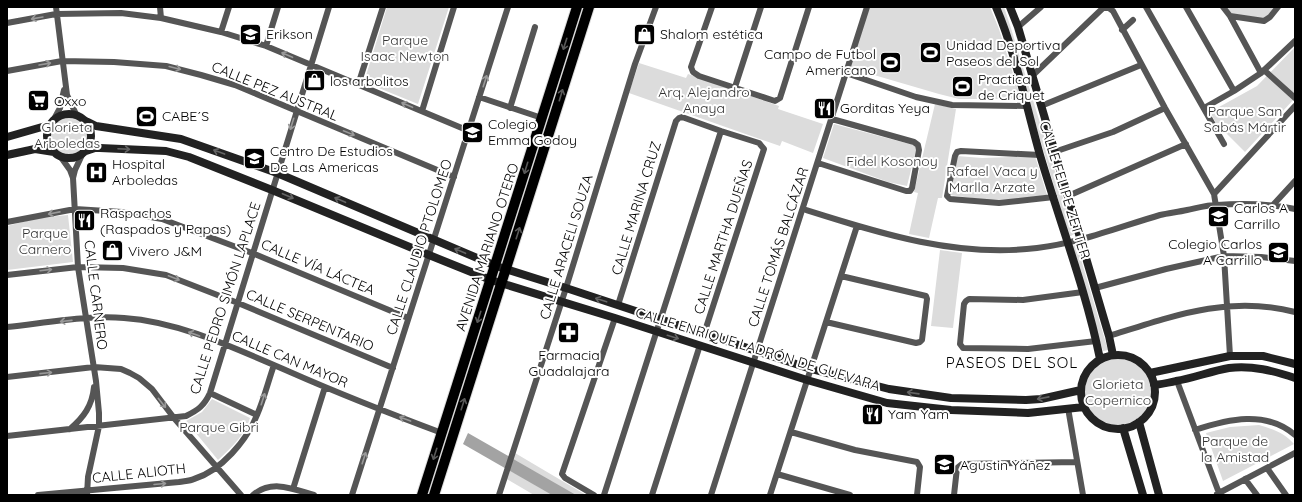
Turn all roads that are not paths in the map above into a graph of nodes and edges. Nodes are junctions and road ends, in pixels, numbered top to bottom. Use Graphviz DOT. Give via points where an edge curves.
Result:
graph roads {
  1 [pos="56,7"];
  2 [pos="160,7"];
  3 [pos="229,7"];
  4 [pos="278,7"];
  5 [pos="329,7"];
  6 [pos="383,7"];
  7 [pos="454,7"];
  8 [pos="508,7"];
  9 [pos="577,7"];
  10 [pos="589,7"];
  11 [pos="656,7"];
  12 [pos="712,7"];
  13 [pos="761,7"];
  14 [pos="810,7"];
  15 [pos="867,7"];
  16 [pos="996,7"];
  17 [pos="1010,7"];
  18 [pos="1041,7"];
  19 [pos="1146,7"];
  20 [pos="1186,7"];
  21 [pos="1223,7"];
  22 [pos="1278,7"];
  23 [pos="113,10"];
  24 [pos="56,14"];
  25 [pos="1230,16"];
  26 [pos="161,18"];
  27 [pos="1133,20"];
  28 [pos="7,23"];
  29 [pos="535,27"];
  30 [pos="1018,27"];
  31 [pos="1122,30"];
  32 [pos="221,32"];
  33 [pos="1295,41"];
  34 [pos="266,46"];
  35 [pos="62,61"];
  36 [pos="311,65"];
  37 [pos="1141,65"];
  38 [pos="7,71"];
  39 [pos="1262,71"];
  40 [pos="846,73"];
  41 [pos="1032,76"];
  42 [pos="65,84"];
  43 [pos="358,85"];
  44 [pos="735,87"];
  45 [pos="1234,91"];
  46 [pos="479,97"];
  47 [pos="1295,98"];
  48 [pos="1026,106"];
  49 [pos="1041,106"];
  50 [pos="1295,106"];
  51 [pos="510,108"];
  52 [pos="1165,108"];
  53 [pos="1204,108"];
  54 [pos="422,111"];
  55 [pos="296,112"];
  56 [pos="76,114"];
  57 [pos="542,118"];
  58 [pos="832,119"];
  59 [pos="52,122"];
  60 [pos="88,122"];
  61 [pos="469,131"];
  62 [pos="721,132"];
  63 [pos="7,137"];
  64 [pos="1186,144"];
  65 [pos="1224,144"];
  66 [pos="1054,152"];
  67 [pos="84,153"];
  68 [pos="57,154"];
  69 [pos="7,155"];
  70 [pos="1040,155"];
  71 [pos="818,163"];
  72 [pos="277,173"];
  73 [pos="454,177"];
  74 [pos="73,178"];
  75 [pos="1295,181"];
  76 [pos="272,190"];
  77 [pos="1214,194"];
  78 [pos="1068,196"];
  79 [pos="1054,197"];
  80 [pos="1216,205"];
  81 [pos="1273,205"];
  82 [pos="75,209"];
  83 [pos="803,209"];
  84 [pos="1295,210"];
  85 [pos="7,222"];
  86 [pos="856,226"];
  87 [pos="433,240"];
  88 [pos="1081,240"];
  89 [pos="1067,243"];
  90 [pos="252,253"];
  91 [pos="429,255"];
  92 [pos="1224,256"];
  93 [pos="1295,261"];
  94 [pos="496,266"];
  95 [pos="78,267"];
  96 [pos="506,270"];
  97 [pos="7,275"];
  98 [pos="841,276"];
  99 [pos="491,280"];
  100 [pos="502,283"];
  101 [pos="566,288"];
  102 [pos="1095,288"];
  103 [pos="1083,292"];
  104 [pos="562,301"];
  105 [pos="238,303"];
  106 [pos="618,305"];
  107 [pos="1227,305"];
  108 [pos="1295,312"];
  109 [pos="87,318"];
  110 [pos="408,318"];
  111 [pos="615,318"];
  112 [pos="660,320"];
  113 [pos="826,322"];
  114 [pos="7,328"];
  115 [pos="657,332"];
  116 [pos="704,334"];
  117 [pos="1109,336"];
  118 [pos="1096,341"];
  119 [pos="225,345"];
  120 [pos="700,345"];
  121 [pos="757,351"];
  122 [pos="1113,355"];
  123 [pos="1230,356"];
  124 [pos="1100,359"];
  125 [pos="754,362"];
  126 [pos="1295,364"];
  127 [pos="274,365"];
  128 [pos="94,367"];
  129 [pos="393,368"];
  130 [pos="811,369"];
  131 [pos="1150,373"];
  132 [pos="7,377"];
  133 [pos="1295,378"];
  134 [pos="807,380"];
  135 [pos="1177,381"];
  136 [pos="1154,384"];
  137 [pos="325,387"];
  138 [pos="1081,390"];
  139 [pos="210,393"];
  140 [pos="951,398"];
  141 [pos="1084,407"];
  142 [pos="1068,408"];
  143 [pos="380,410"];
  144 [pos="950,410"];
  145 [pos="257,415"];
  146 [pos="174,418"];
  147 [pos="1138,422"];
  148 [pos="99,426"];
  149 [pos="1123,428"];
  150 [pos="69,429"];
  151 [pos="1195,430"];
  152 [pos="791,432"];
  153 [pos="442,433"];
  154 [pos="7,436"];
  155 [pos="1295,436"];
  156 [pos="1295,453"];
  157 [pos="1077,462"];
  158 [pos="217,468"];
  159 [pos="1267,468"];
  160 [pos="777,474"];
  161 [pos="1245,479"];
  162 [pos="293,489"];
  163 [pos="1226,489"];
  164 [pos="87,493"];
  165 [pos="1217,494"];
  166 [pos="38,495"];
  167 [pos="240,495"];
  168 [pos="253,495"];
  169 [pos="314,495"];
  170 [pos="352,495"];
  171 [pos="422,495"];
  172 [pos="434,495"];
  173 [pos="499,495"];
  174 [pos="594,495"];
  175 [pos="604,495"];
  176 [pos="652,495"];
  177 [pos="711,495"];
  178 [pos="770,495"];
  179 [pos="850,495"];
  180 [pos="917,495"];
  181 [pos="954,495"];
  182 [pos="1083,495"];
  183 [pos="1142,495"];
  184 [pos="1159,495"];
  185 [pos="1230,495"];
  186 [pos="1257,495"];
  187 [pos="1286,495"];
  1 -- 24 [label="street"];
  2 -- 26 [label="street"];
  3 -- 32 [label="street"];
  4 -- 34 [label="street"];
  5 -- 36 [label="street, CALLE PEDRO SIMÓN LAPLACE"];
  6 -- 43 [label="street"];
  7 -- 54 [label="street"];
  46 -- 8 [label="street, CALLE CLAUDIO PTOLOMEO, one-way"];
  9 -- 57 [label="main road, AVENIDA MARIANO OTERO, one-way"];
  96 -- 10 [label="main road, AVENIDA MARIANO OTERO, one-way"];
  11 -- 101 [label="street, CALLE ARACELI SOUZA" via="635,64"];
  12 -- 44 [label="street" via="691,67 699,76"];
  13 -- 44 [label="street"];
  14 -- 44 [label="street" via="780,98 774,101"];
  15 -- 40 [label="street, CALLE TOMÁS BALCÁZAR"];
  16 -- 48 [label="main road, CALLE FELIPE ZETTER"];
  17 -- 30 [label="main road, CALLE FELIPE ZETTER"];
  18 -- 30 [label="street"];
  19 -- 53 [label="street"];
  20 -- 45 [label="street"];
  21 -- 25 [label="street"];
  22 -- 25 [label="street" via="1264,21"];
  23 -- 24 [label="street"];
  23 -- 26 [label="street"];
  24 -- 28 [label="street, one-way"];
  24 -- 35 [label="street"];
  25 -- 39 [label="street"];
  26 -- 32 [label="street"];
  27 -- 31 [label="street"];
  29 -- 51 [label="street"];
  30 -- 41 [label="main road, CALLE FELIPE ZETTER"];
  31 -- 37 [label="street"];
  31 -- 41 [label="street" via="1113,11 1103,8"];
  32 -- 34 [label="street"];
  33 -- 39 [label="street"];
  36 -- 34 [label="street, one-way"];
  38 -- 35 [label="street, CALLE PEZ AUSTRAL, one-way"];
  35 -- 42 [label="street"];
  35 -- 55 [label="street, CALLE PEZ AUSTRAL, one-way" via="166,66 235,85"];
  36 -- 43 [label="street"];
  36 -- 55 [label="street, CALLE PEDRO SIMÓN LAPLACE"];
  37 -- 49 [label="street"];
  37 -- 52 [label="street"];
  39 -- 45 [label="street"];
  39 -- 47 [label="street"];
  40 -- 48 [label="street" via="916,97 952,105"];
  40 -- 58 [label="street, CALLE TOMÁS BALCÁZAR"];
  41 -- 49 [label="main road, CALLE FELIPE ZETTER"];
  42 -- 56 [label="street"];
  42 -- 59 [label="street" via="60,108"];
  54 -- 43 [label="street, one-way"];
  45 -- 53 [label="street"];
  46 -- 51 [label="street"];
  46 -- 61 [label="street, CALLE CLAUDIO PTOLOMEO"];
  48 -- 70 [label="main road, CALLE FELIPE ZETTER"];
  49 -- 66 [label="main road, CALLE FELIPE ZETTER"];
  50 -- 77 [label="street"];
  51 -- 57 [label="street"];
  52 -- 64 [label="street"];
  52 -- 66 [label="street" via="1112,132"];
  53 -- 65 [label="street"];
  54 -- 61 [label="street"];
  55 -- 72 [label="street, CALLE PEDRO SIMÓN LAPLACE, one-way"];
  55 -- 73 [label="street, CALLE PEZ AUSTRAL, one-way"];
  56 -- 59 [label="main road" via="61,115"];
  56 -- 60 [label="main road"];
  57 -- 94 [label="main road, AVENIDA MARIANO OTERO, one-way"];
  58 -- 71 [label="street, CALLE TOMÁS BALCÁZAR"];
  58 -- 71 [label="street" via="918,145 912,188 906,191"];
  59 -- 63 [label="main road"];
  59 -- 68 [label="main road" via="47,132 47,140"];
  60 -- 67 [label="main road" via="92,137"];
  72 -- 60 [label="main road, CALLE ENRIQUE LADRÓN DE GUEVARA, one-way" via="182,139 96,126"];
  61 -- 73 [label="street, CALLE CLAUDIO PTOLOMEO"];
  62 -- 106 [label="street, CALLE MARINA CRUZ" via="682,117 676,121"];
  62 -- 112 [label="street"];
  62 -- 116 [label="street, CALLE MARTHA DUEÑAS" via="759,143 764,151"];
  64 -- 77 [label="street"];
  64 -- 78 [label="street"];
  66 -- 78 [label="main road, CALLE FELIPE ZETTER"];
  67 -- 68 [label="main road" via="69,158"];
  67 -- 74 [label="street, CALLE CARNERO"];
  67 -- 76 [label="main road, CALLE ENRIQUE LADRÓN DE GUEVARA, one-way" via="95,148 166,151"];
  68 -- 69 [label="main road" via="35,149"];
  68 -- 74 [label="street, CALLE CARNERO"];
  70 -- 79 [label="main road, CALLE FELIPE ZETTER"];
  70 -- 79 [label="street" via="957,152 947,195 950,200 999,203"];
  71 -- 83 [label="street, CALLE TOMÁS BALCÁZAR"];
  72 -- 76 [label="street, CALLE PEDRO SIMÓN LAPLACE"];
  87 -- 72 [label="main road, CALLE ENRIQUE LADRÓN DE GUEVARA, one-way"];
  73 -- 87 [label="street, CALLE CLAUDIO PTOLOMEO"];
  74 -- 82 [label="street, CALLE CARNERO"];
  75 -- 81 [label="street"];
  76 -- 90 [label="street, CALLE PEDRO SIMÓN LAPLACE"];
  76 -- 91 [label="main road, CALLE ENRIQUE LADRÓN DE GUEVARA, one-way"];
  77 -- 80 [label="street"];
  78 -- 88 [label="main road, CALLE FELIPE ZETTER"];
  79 -- 89 [label="main road, CALLE FELIPE ZETTER"];
  80 -- 81 [label="street"];
  80 -- 88 [label="street" via="1162,214"];
  80 -- 92 [label="street"];
  81 -- 84 [label="street"];
  82 -- 85 [label="street, CALLE VÍA LÁCTEA, one-way"];
  82 -- 90 [label="street, CALLE VÍA LÁCTEA" via="122,212 162,219"];
  82 -- 95 [label="street, CALLE CARNERO"];
  83 -- 86 [label="street"];
  83 -- 121 [label="street, CALLE TOMÁS BALCÁZAR"];
  86 -- 89 [label="street" via="920,243 980,250 1014,250"];
  86 -- 98 [label="street"];
  87 -- 91 [label="street, CALLE CLAUDIO PTOLOMEO"];
  94 -- 87 [label="main road, CALLE ENRIQUE LADRÓN DE GUEVARA, one-way"];
  88 -- 89 [label="street"];
  88 -- 102 [label="main road, CALLE FELIPE ZETTER"];
  89 -- 103 [label="main road, CALLE FELIPE ZETTER"];
  90 -- 105 [label="street, CALLE PEDRO SIMÓN LAPLACE"];
  90 -- 110 [label="street, CALLE VÍA LÁCTEA"];
  91 -- 99 [label="main road, CALLE ENRIQUE LADRÓN DE GUEVARA"];
  91 -- 110 [label="street, CALLE CLAUDIO PTOLOMEO"];
  92 -- 93 [label="street"];
  92 -- 102 [label="street" via="1166,268"];
  92 -- 107 [label="street"];
  94 -- 96 [label="main road, CALLE ENRIQUE LADRÓN DE GUEVARA"];
  94 -- 99 [label="main road, AVENIDA MARIANO OTERO"];
  97 -- 95 [label="street, CALLE SERPENTARIO, one-way"];
  95 -- 105 [label="street, CALLE SERPENTARIO, one-way" via="123,268 166,275"];
  95 -- 109 [label="street, CALLE CARNERO"];
  96 -- 100 [label="main road, AVENIDA MARIANO OTERO"];
  96 -- 101 [label="main road, CALLE ENRIQUE LADRÓN DE GUEVARA"];
  98 -- 113 [label="street"];
  98 -- 113 [label="street" via="926,296 922,338 916,343"];
  99 -- 100 [label="main road, CALLE ENRIQUE LADRÓN DE GUEVARA"];
  99 -- 153 [label="main road, AVENIDA MARIANO OTERO, one-way"];
  100 -- 104 [label="main road, CALLE ENRIQUE LADRÓN DE GUEVARA"];
  172 -- 100 [label="main road, AVENIDA MARIANO OTERO, one-way"];
  101 -- 104 [label="street, CALLE ARACELI SOUZA"];
  106 -- 101 [label="main road, CALLE ENRIQUE LADRÓN DE GUEVARA, one-way"];
  102 -- 117 [label="main road, CALLE FELIPE ZETTER"];
  103 -- 118 [label="main road, CALLE FELIPE ZETTER"];
  103 -- 118 [label="street" via="1023,300 966,300 960,344 963,348 1028,349"];
  104 -- 111 [label="main road, CALLE ENRIQUE LADRÓN DE GUEVARA"];
  104 -- 173 [label="street, CALLE ARACELI SOUZA"];
  105 -- 119 [label="street, CALLE PEDRO SIMÓN LAPLACE"];
  105 -- 129 [label="street, CALLE SERPENTARIO"];
  106 -- 112 [label="main road, CALLE ENRIQUE LADRÓN DE GUEVARA"];
  107 -- 108 [label="street" via="1253,305"];
  107 -- 117 [label="street" via="1174,316"];
  107 -- 123 [label="street"];
  109 -- 114 [label="street, CALLE CAN MAYOR, one-way"];
  119 -- 109 [label="street, CALLE CAN MAYOR, one-way" via="156,322 124,318"];
  109 -- 128 [label="street, CALLE CARNERO"];
  110 -- 129 [label="street, CALLE CLAUDIO PTOLOMEO"];
  111 -- 115 [label="main road, CALLE ENRIQUE LADRÓN DE GUEVARA"];
  111 -- 174 [label="street" via="562,474"];
  112 -- 115 [label="street"];
  112 -- 116 [label="main road, CALLE ENRIQUE LADRÓN DE GUEVARA"];
  113 -- 130 [label="street"];
  115 -- 120 [label="main road, CALLE ENRIQUE LADRÓN DE GUEVARA, one-way"];
  115 -- 175 [label="street"];
  116 -- 121 [label="main road, CALLE ENRIQUE LADRÓN DE GUEVARA"];
  117 -- 122 [label="main road, CALLE FELIPE ZETTER"];
  118 -- 124 [label="main road, CALLE FELIPE ZETTER"];
  119 -- 127 [label="street, CALLE CAN MAYOR"];
  119 -- 139 [label="street, CALLE PEDRO SIMÓN LAPLACE"];
  120 -- 125 [label="main road, CALLE ENRIQUE LADRÓN DE GUEVARA"];
  120 -- 176 [label="street"];
  121 -- 125 [label="street, CALLE TOMÁS BALCÁZAR"];
  121 -- 130 [label="main road, CALLE ENRIQUE LADRÓN DE GUEVARA"];
  122 -- 124 [label="main road"];
  122 -- 131 [label="main road" via="1134,358"];
  123 -- 126 [label="main road" via="1262,356"];
  123 -- 131 [label="main road"];
  124 -- 138 [label="main road" via="1088,369"];
  125 -- 134 [label="main road, CALLE ENRIQUE LADRÓN DE GUEVARA"];
  125 -- 177 [label="street, CALLE TOMÁS BALCÁZAR"];
  127 -- 137 [label="street, CALLE CAN MAYOR"];
  145 -- 127 [label="street, CALLE ALIOTH, one-way"];
  132 -- 128 [label="street, one-way"];
  128 -- 146 [label="street, one-way" via="121,370 139,378"];
  128 -- 148 [label="street, CALLE CARNERO"];
  128 -- 150 [label="street, CALLE CARNERO" via="91,403 85,414"];
  129 -- 143 [label="street, CALLE CLAUDIO PTOLOMEO"];
  130 -- 134 [label="street"];
  140 -- 130 [label="main road, CALLE ENRIQUE LADRÓN DE GUEVARA, one-way" via="889,389"];
  131 -- 136 [label="main road"];
  133 -- 135 [label="main road" via="1275,371 1250,367 1211,371"];
  134 -- 144 [label="main road, CALLE ENRIQUE LADRÓN DE GUEVARA" via="886,403"];
  134 -- 152 [label="street"];
  135 -- 136 [label="main road"];
  135 -- 151 [label="street"];
  136 -- 147 [label="main road" via="1152,406"];
  137 -- 143 [label="street, CALLE CAN MAYOR"];
  137 -- 162 [label="street"];
  138 -- 140 [label="main road, CALLE ENRIQUE LADRÓN DE GUEVARA, one-way" via="1026,400"];
  138 -- 141 [label="main road"];
  139 -- 145 [label="street"];
  139 -- 146 [label="street, CALLE PEDRO SIMÓN LAPLACE" via="205,404 196,411"];
  140 -- 144 [label="main road"];
  141 -- 142 [label="main road, CALLE ENRIQUE LADRÓN DE GUEVARA"];
  141 -- 149 [label="main road" via="1089,415 1101,424"];
  142 -- 144 [label="main road, CALLE ENRIQUE LADRÓN DE GUEVARA" via="1028,412"];
  142 -- 157 [label="street"];
  153 -- 143 [label="street, CALLE CAN MAYOR, one-way"];
  170 -- 143 [label="street, CALLE CLAUDIO PTOLOMEO, one-way"];
  145 -- 158 [label="street, CALLE ALIOTH" via="241,443"];
  146 -- 148 [label="street, CALLE PEDRO SIMÓN LAPLACE"];
  146 -- 158 [label="street"];
  147 -- 149 [label="main road"];
  147 -- 184 [label="main road"];
  148 -- 150 [label="street, CALLE PEDRO SIMÓN LAPLACE"];
  148 -- 164 [label="street, CALLE CARNERO"];
  149 -- 183 [label="main road"];
  150 -- 154 [label="street, CALLE PEDRO SIMÓN LAPLACE"];
  151 -- 155 [label="street" via="1216,423 1254,418 1279,425"];
  151 -- 165 [label="street"];
  152 -- 160 [label="street"];
  152 -- 180 [label="street" via="855,450 915,461 920,467"];
  153 -- 171 [label="main road, AVENIDA MARIANO OTERO, one-way"];
  156 -- 159 [label="street"];
  157 -- 181 [label="street" via="960,464 957,468"];
  157 -- 182 [label="street"];
  164 -- 158 [label="street, CALLE ALIOTH, one-way" via="187,481"];
  158 -- 167 [label="street"];
  159 -- 161 [label="street"];
  159 -- 187 [label="street"];
  160 -- 178 [label="street"];
  160 -- 179 [label="street"];
  161 -- 163 [label="street"];
  161 -- 186 [label="street"];
  162 -- 168 [label="street" via="273,486"];
  162 -- 169 [label="street"];
  163 -- 165 [label="street"];
  163 -- 185 [label="street"];
  164 -- 166 [label="street, CALLE ALIOTH"];
}
